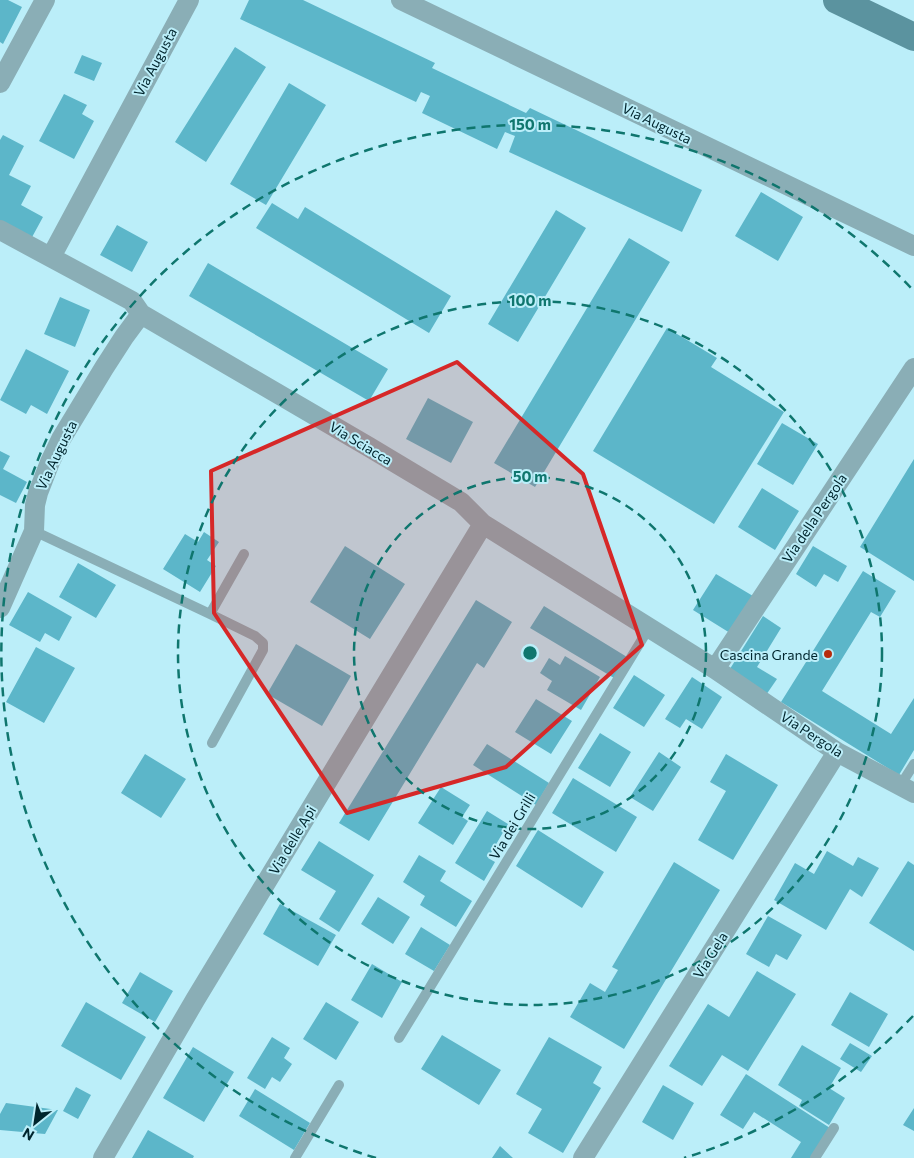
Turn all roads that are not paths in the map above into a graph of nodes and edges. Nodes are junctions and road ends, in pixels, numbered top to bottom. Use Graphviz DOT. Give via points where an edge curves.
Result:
graph roads {
  1 [pos="45,0"];
  2 [pos="189,0"];
  3 [pos="401,0"];
  4 [pos="837,0"];
  5 [pos="914,37"];
  6 [pos="0,83"];
  7 [pos="0,230"];
  8 [pos="914,246"];
  9 [pos="51,257"];
  10 [pos="141,314"];
  11 [pos="914,368"];
  12 [pos="483,524"];
  13 [pos="34,531"];
  14 [pos="244,554"];
  15 [pos="0,608"];
  16 [pos="210,614"];
  17 [pos="650,628"];
  18 [pos="715,669"];
  19 [pos="212,743"];
  20 [pos="837,752"];
  21 [pos="914,764"];
  22 [pos="907,790"];
  23 [pos="399,1038"];
  24 [pos="339,1085"];
  25 [pos="834,1128"];
  26 [pos="103,1158"];
  27 [pos="295,1158"];
  28 [pos="583,1158"];
  29 [pos="815,1158"];
  1 -- 6 [label="street"];
  2 -- 9 [label="street, Via Augusta"];
  3 -- 8 [label="street, Via Augusta"];
  4 -- 5 [label="main road"];
  7 -- 9 [label="street, Via Sciacca"];
  9 -- 10 [label="street, Via Sciacca" via="132,301"];
  10 -- 12 [label="street, Via Sciacca" via="462,502"];
  10 -- 13 [label="street, Via Augusta" via="91,389 50,462 35,505"];
  11 -- 18 [label="street, Via della Pergola"];
  12 -- 17 [label="street, Via Sciacca"];
  12 -- 26 [label="street, Via delle Api"];
  13 -- 15 [label="street, Via Augusta"];
  13 -- 16 [label="lane"];
  14 -- 16 [label="lane"];
  16 -- 19 [label="lane" via="255,636 262,643 263,650"];
  17 -- 18 [label="street, Via Sciacca"];
  17 -- 23 [label="lane, Via dei Grilli"];
  18 -- 20 [label="street, Via Pergola"];
  20 -- 22 [label="street, Via Pergola"];
  20 -- 28 [label="street, Via Gela"];
  21 -- 22 [label="lane"];
  24 -- 27 [label="lane"];
  25 -- 29 [label="lane"];
}
